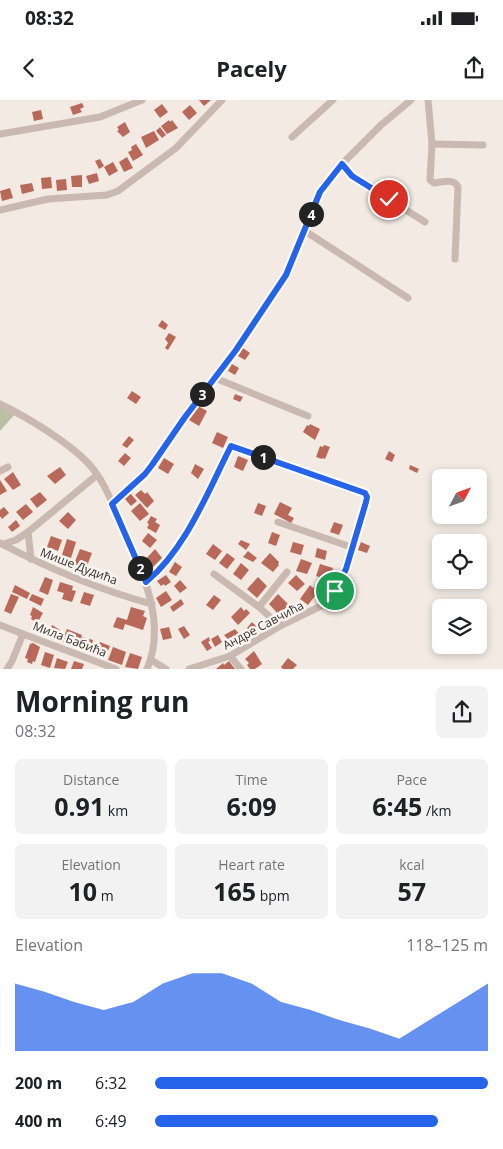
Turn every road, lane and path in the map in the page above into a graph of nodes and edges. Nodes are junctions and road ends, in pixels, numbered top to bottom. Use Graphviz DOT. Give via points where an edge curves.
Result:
graph roads {
  1 [pos="142,100"];
  2 [pos="222,100"];
  3 [pos="333,100"];
  4 [pos="412,100"];
  5 [pos="428,100"];
  6 [pos="0,134"];
  7 [pos="292,137"];
  8 [pos="432,144"];
  9 [pos="483,145"];
  10 [pos="342,164"];
  11 [pos="0,210"];
  12 [pos="426,222"];
  13 [pos="305,231"];
  14 [pos="455,260"];
  15 [pos="408,298"];
  16 [pos="215,378"];
  17 [pos="0,404"];
  18 [pos="308,416"];
  19 [pos="8,467"];
  20 [pos="0,471"];
  21 [pos="98,475"];
  22 [pos="112,504"];
  23 [pos="278,522"];
  24 [pos="28,532"];
  25 [pos="2,544"];
  26 [pos="351,547"];
  27 [pos="31,559"];
  28 [pos="287,572"];
  29 [pos="214,574"];
  30 [pos="146,582"];
  31 [pos="152,604"];
  32 [pos="259,607"];
  33 [pos="0,625"];
  34 [pos="280,626"];
  35 [pos="23,634"];
  36 [pos="230,656"];
  37 [pos="151,660"];
  38 [pos="7,669"];
  39 [pos="116,669"];
  40 [pos="146,669"];
  41 [pos="166,669"];
  42 [pos="189,669"];
  43 [pos="241,669"];
  1 -- 6 [label="street" via="100,117"];
  2 -- 11 [label="street" via="176,148 118,191 107,195 48,199"];
  3 -- 7 [label="street"];
  4 -- 10 [label="street" via="380,125"];
  5 -- 8 [label="street"];
  8 -- 9 [label="street"];
  8 -- 14 [label="street" via="430,180 434,183 452,181 458,187"];
  10 -- 12 [label="street" via="352,176"];
  10 -- 13 [label="street" via="320,192"];
  13 -- 15 [label="street"];
  13 -- 16 [label="street" via="286,275"];
  16 -- 18 [label="street"];
  16 -- 22 [label="street" via="145,474"];
  17 -- 21 [label="street" via="74,450"];
  19 -- 20 [label="street"];
  21 -- 22 [label="street"];
  21 -- 24 [label="street"];
  22 -- 30 [label="street"];
  23 -- 26 [label="street"];
  24 -- 25 [label="street"];
  24 -- 27 [label="street"];
  25 -- 27 [label="street, Мише Дудића"];
  26 -- 30 [label="street, Андре Савчића" via="366,502 365,493 231,446 174,552 160,571"];
  26 -- 34 [label="street, Андре Савчића" via="346,569 330,597 315,610"];
  27 -- 31 [label="street, Мише Дудића"];
  28 -- 32 [label="street"];
  29 -- 32 [label="street"];
  30 -- 31 [label="street"];
  31 -- 37 [label="street"];
  32 -- 34 [label="street"];
  33 -- 35 [label="street"];
  34 -- 36 [label="street, Андре Савчића"];
  35 -- 38 [label="street, Мила Бабића"];
  35 -- 39 [label="street, Мила Бабића"];
  36 -- 42 [label="street, Андре Савчића"];
  36 -- 43 [label="street"];
  37 -- 40 [label="street"];
  37 -- 41 [label="street"];
}
